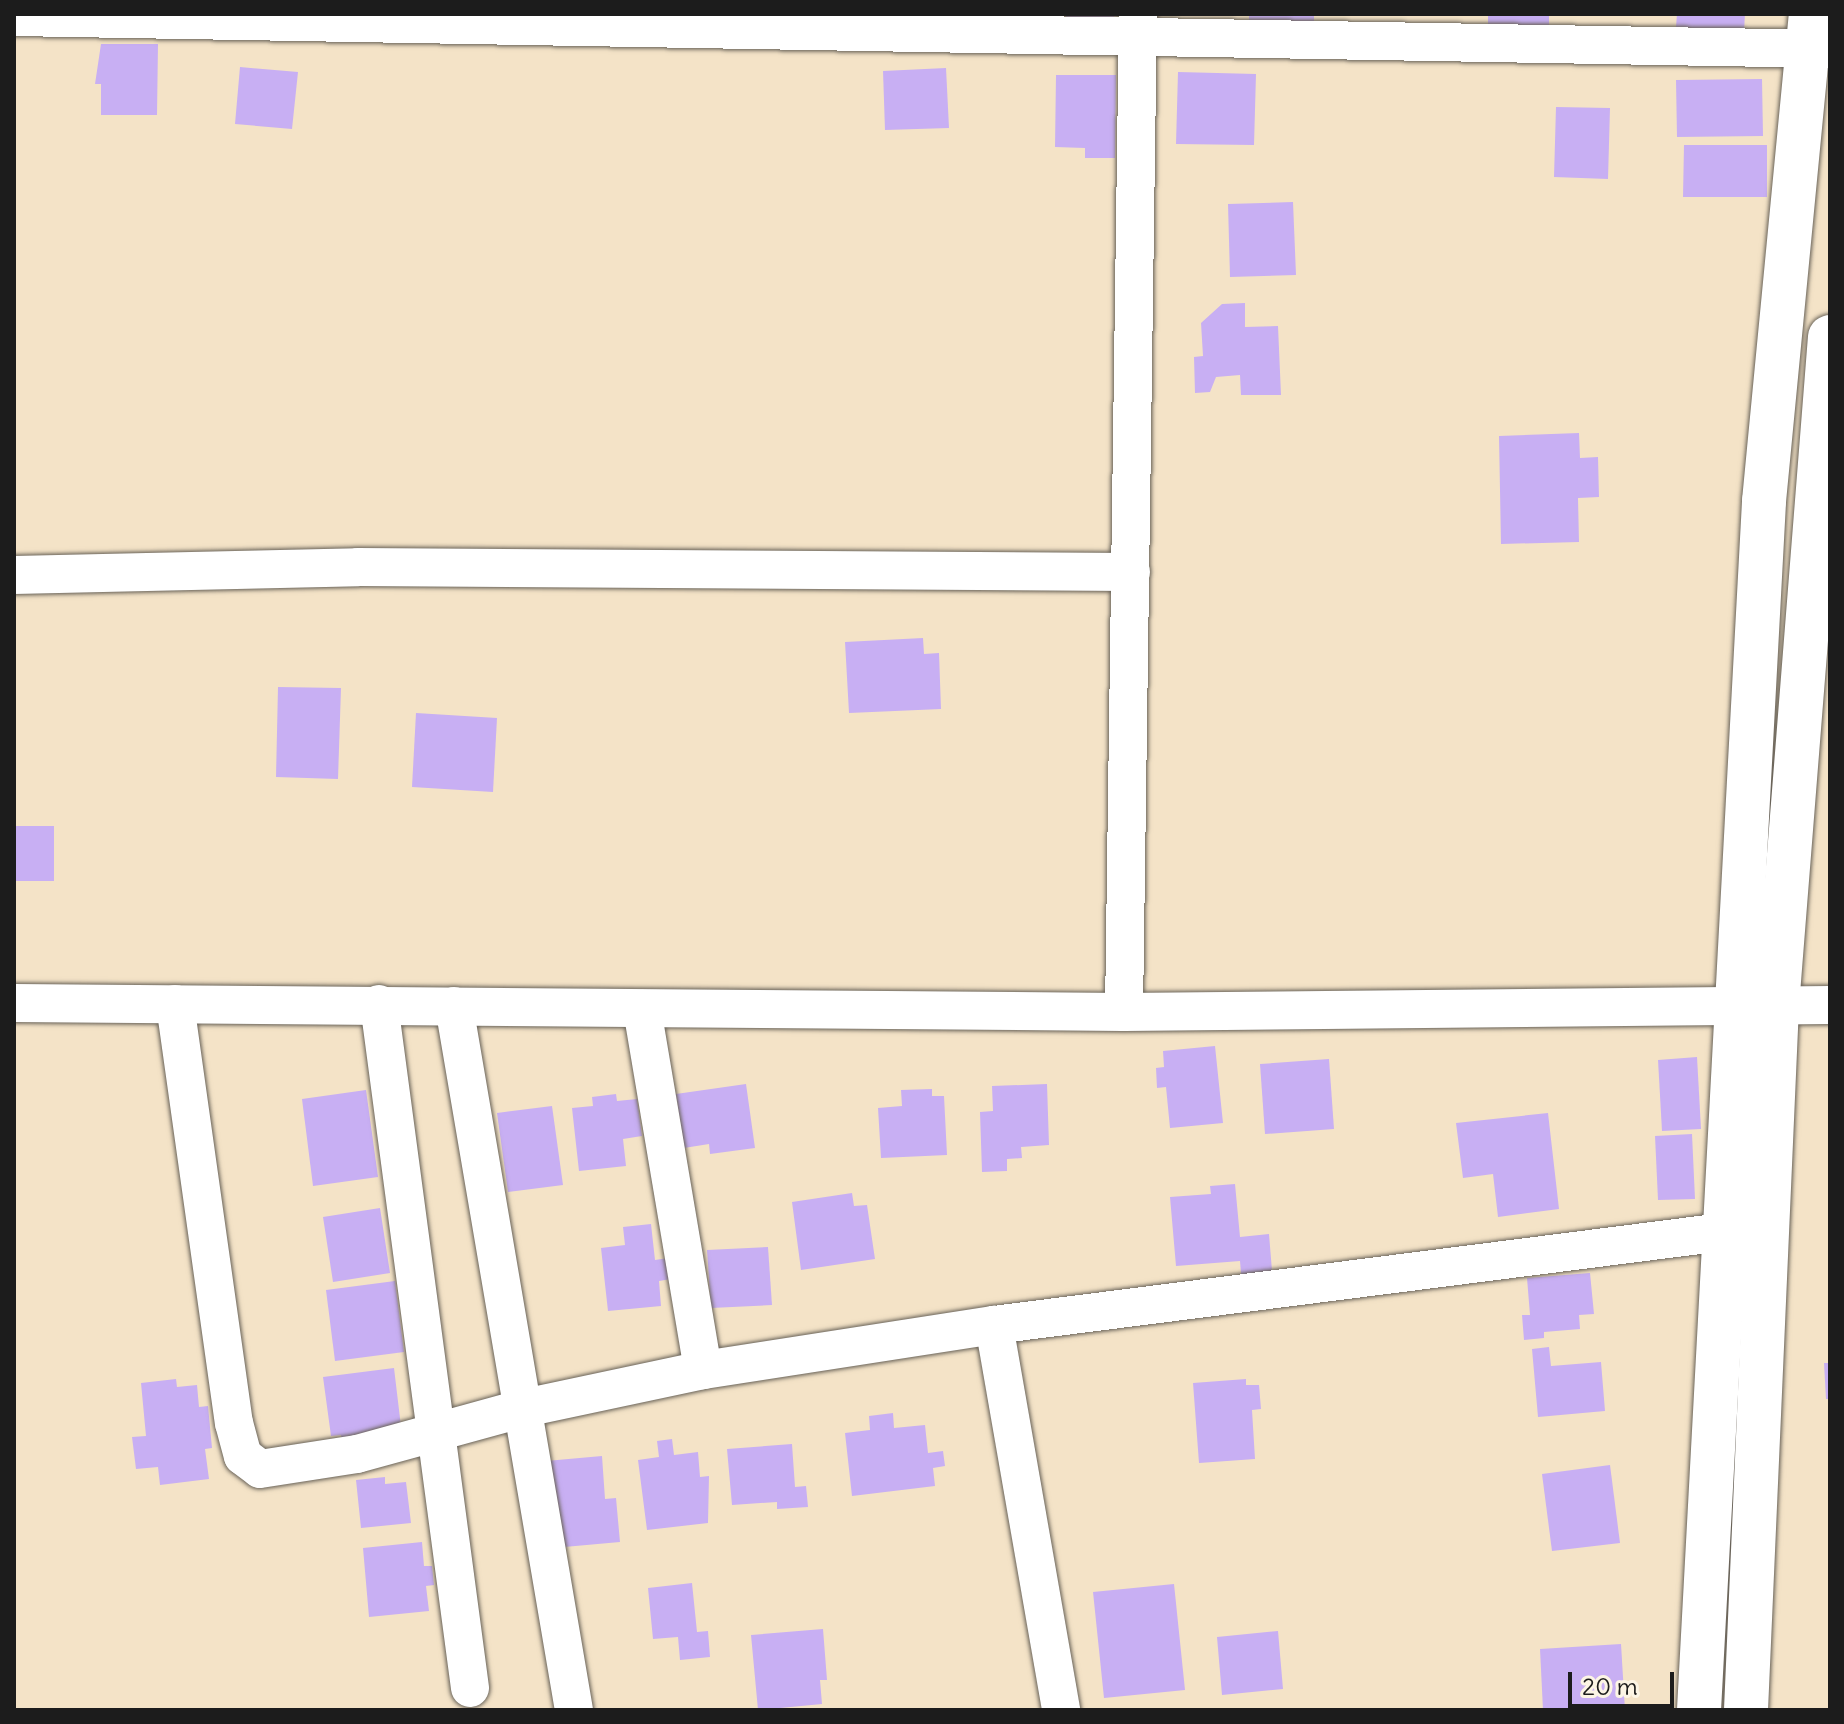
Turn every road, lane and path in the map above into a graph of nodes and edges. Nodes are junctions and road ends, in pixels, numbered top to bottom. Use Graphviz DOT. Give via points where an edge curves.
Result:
graph roads {
  1 [pos="14,17"];
  2 [pos="1137,26"];
  3 [pos="1816,37"];
  4 [pos="1830,337"];
  5 [pos="1131,572"];
  6 [pos="14,575"];
  7 [pos="14,1003"];
  8 [pos="175,1004"];
  9 [pos="379,1004"];
  10 [pos="1756,1005"];
  11 [pos="1830,1005"];
  12 [pos="454,1006"];
  13 [pos="642,1009"];
  14 [pos="1124,1012"];
  15 [pos="1723,1232"];
  16 [pos="994,1325"];
  17 [pos="703,1370"];
  18 [pos="520,1409"];
  19 [pos="439,1435"];
  20 [pos="470,1688"];
  21 [pos="574,1710"];
  22 [pos="1061,1710"];
  23 [pos="1699,1710"];
  24 [pos="1746,1710"];
  1 -- 2 [label="street"];
  2 -- 3 [label="street"];
  2 -- 5 [label="street"];
  3 -- 10 [label="main road" via="1764,501"];
  4 -- 10 [label="main road"];
  5 -- 6 [label="street" via="358,567"];
  5 -- 14 [label="street"];
  7 -- 8 [label="street"];
  8 -- 9 [label="street"];
  8 -- 19 [label="street" via="243,1456 260,1469 284,1469"];
  9 -- 12 [label="street"];
  9 -- 19 [label="street"];
  10 -- 11 [label="street"];
  10 -- 14 [label="street"];
  10 -- 15 [label="main road"];
  10 -- 24 [label="main road"];
  12 -- 13 [label="street"];
  12 -- 18 [label="street"];
  13 -- 14 [label="street"];
  13 -- 17 [label="street"];
  15 -- 16 [label="street"];
  15 -- 23 [label="main road"];
  16 -- 17 [label="street"];
  16 -- 22 [label="street"];
  17 -- 18 [label="street"];
  18 -- 19 [label="street"];
  18 -- 21 [label="street"];
  19 -- 20 [label="street"];
}
